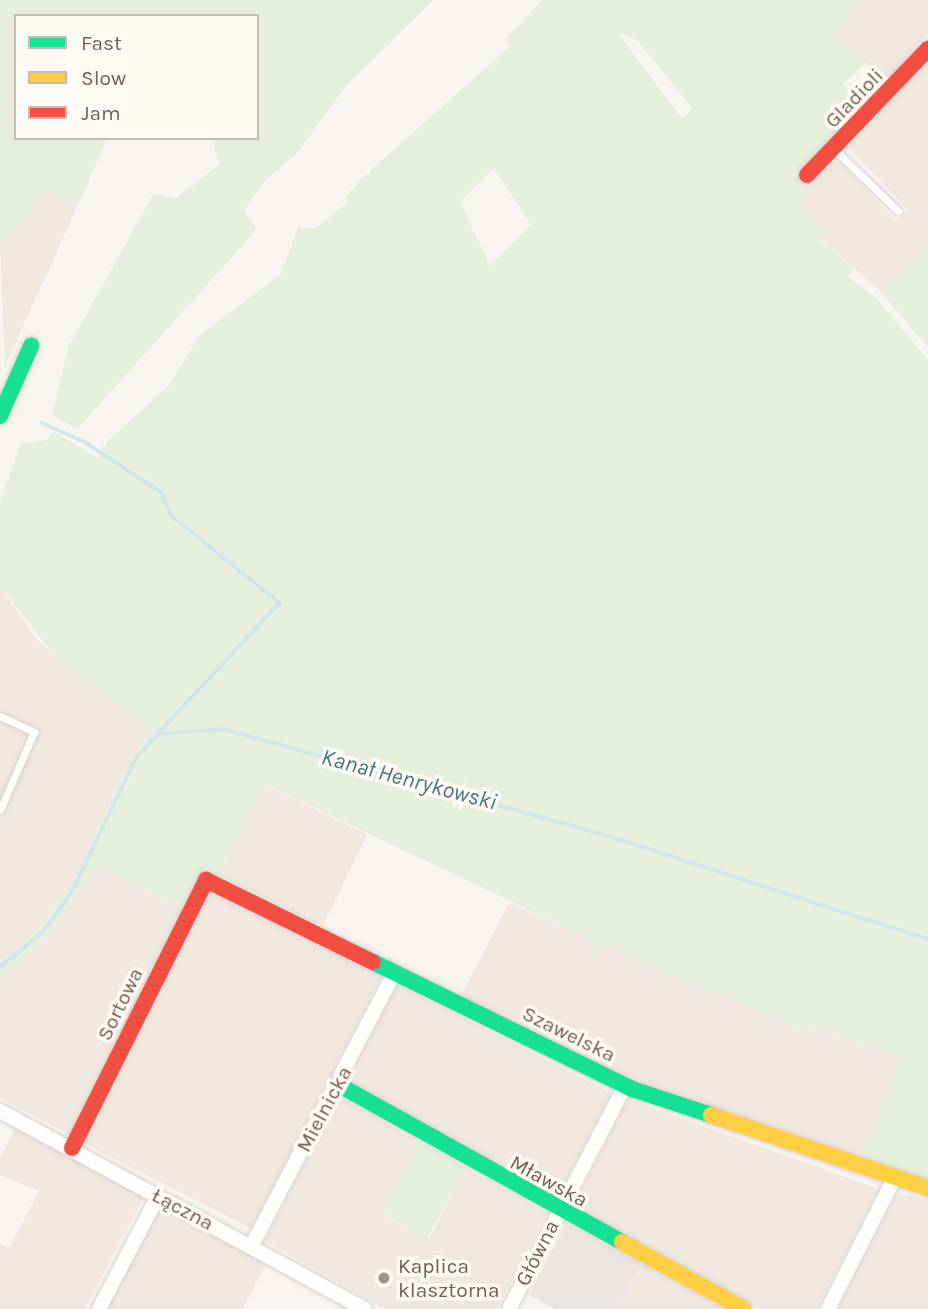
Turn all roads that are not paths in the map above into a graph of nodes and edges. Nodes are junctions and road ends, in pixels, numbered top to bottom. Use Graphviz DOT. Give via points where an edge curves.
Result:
graph roads {
  1 [pos="928,48"];
  2 [pos="834,149"];
  3 [pos="807,175"];
  4 [pos="898,212"];
  5 [pos="31,346"];
  6 [pos="0,416"];
  7 [pos="0,716"];
  8 [pos="0,810"];
  9 [pos="206,880"];
  10 [pos="395,972"];
  11 [pos="337,1084"];
  12 [pos="625,1086"];
  13 [pos="0,1111"];
  14 [pos="72,1148"];
  15 [pos="893,1181"];
  16 [pos="928,1188"];
  17 [pos="158,1196"];
  18 [pos="559,1211"];
  19 [pos="252,1245"];
  20 [pos="99,1309"];
  21 [pos="365,1309"];
  22 [pos="509,1309"];
  23 [pos="744,1309"];
  24 [pos="828,1309"];
  1 -- 2 [label="street, Gladioli"];
  2 -- 3 [label="street, Gladioli"];
  2 -- 4 [label="lane"];
  5 -- 6 [label="street"];
  7 -- 8 [label="lane" via="34,732"];
  9 -- 10 [label="street, Szawelska"];
  9 -- 14 [label="street, Sortowa"];
  10 -- 11 [label="street, Mielnicka"];
  10 -- 12 [label="street, Szawelska"];
  11 -- 18 [label="street, Mławska"];
  11 -- 19 [label="street, Mielnicka"];
  12 -- 15 [label="street, Szawelska"];
  12 -- 18 [label="street, Główna"];
  13 -- 14 [label="street, Łączna"];
  14 -- 17 [label="street, Łączna"];
  15 -- 16 [label="street, Szawelska"];
  15 -- 24 [label="street"];
  17 -- 19 [label="street, Łączna"];
  17 -- 20 [label="street"];
  18 -- 22 [label="street, Główna"];
  18 -- 23 [label="street, Mławska"];
  19 -- 21 [label="street, Łączna"];
}
